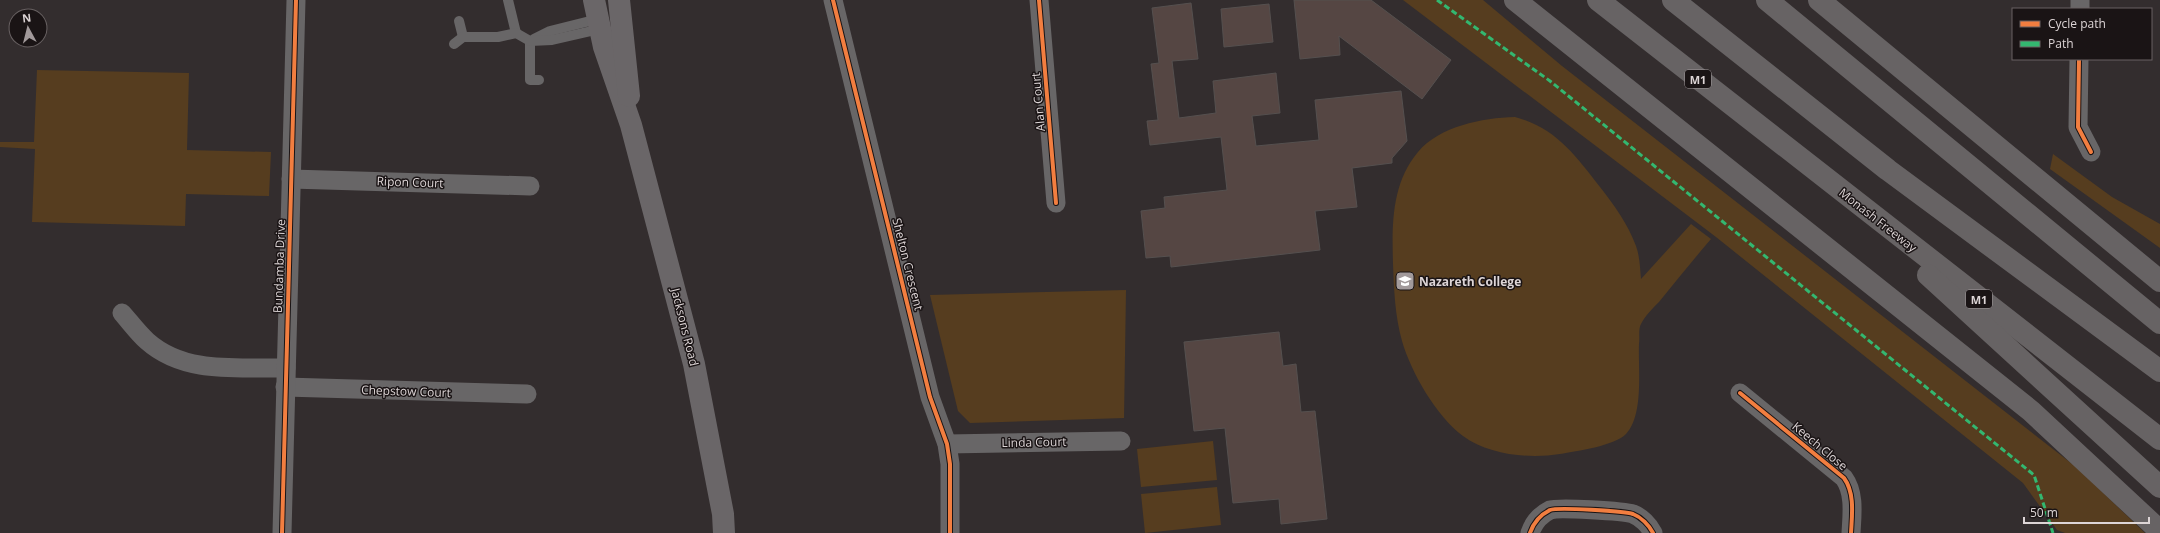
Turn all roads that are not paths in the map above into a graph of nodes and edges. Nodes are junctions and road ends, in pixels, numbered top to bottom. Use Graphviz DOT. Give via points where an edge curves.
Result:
graph roads {
  1 [pos="296,0"];
  2 [pos="508,0"];
  3 [pos="619,0"];
  4 [pos="833,0"];
  5 [pos="1039,0"];
  6 [pos="1515,0"];
  7 [pos="1598,0"];
  8 [pos="1673,0"];
  9 [pos="1767,0"];
  10 [pos="1820,0"];
  11 [pos="597,16"];
  12 [pos="459,21"];
  13 [pos="516,33"];
  14 [pos="463,37"];
  15 [pos="530,41"];
  16 [pos="454,44"];
  17 [pos="2079,60"];
  18 [pos="539,80"];
  19 [pos="631,125"];
  20 [pos="2091,152"];
  21 [pos="1798,158"];
  22 [pos="291,178"];
  23 [pos="530,186"];
  24 [pos="1056,203"];
  25 [pos="2160,281"];
  26 [pos="122,314"];
  27 [pos="2160,323"];
  28 [pos="286,368"];
  29 [pos="2160,371"];
  30 [pos="285,388"];
  31 [pos="1740,393"];
  32 [pos="527,394"];
  33 [pos="2160,440"];
  34 [pos="1121,441"];
  35 [pos="947,444"];
  36 [pos="2160,487"];
  37 [pos="2160,531"];
  38 [pos="282,533"];
  39 [pos="724,533"];
  40 [pos="950,533"];
  41 [pos="1530,533"];
  42 [pos="1653,533"];
  43 [pos="1851,533"];
  1 -- 22 [label="street, Bundamba Drive"];
  2 -- 13 [label="lane"];
  3 -- 19 [label="main road, Jacksons Road"];
  4 -- 35 [label="street, Shelton Crescent" via="930,398"];
  5 -- 24 [label="street, Alan Court"];
  6 -- 37 [label="highway" via="2031,411"];
  7 -- 21 [label="highway, Monash Freeway / M1"];
  8 -- 29 [label="highway" via="1888,170"];
  9 -- 27 [label="highway"];
  10 -- 25 [label="highway"];
  11 -- 15 [label="lane" via="552,40"];
  11 -- 19 [label="main road, Jacksons Road" via="612,72"];
  12 -- 14 [label="lane"];
  13 -- 14 [label="lane" via="498,37"];
  13 -- 15 [label="lane"];
  14 -- 16 [label="lane"];
  15 -- 18 [label="lane" via="530,80"];
  17 -- 20 [label="street" via="2078,127"];
  19 -- 39 [label="main road, Jacksons Road" via="694,364 723,514"];
  21 -- 33 [label="highway, Monash Freeway / M1"];
  21 -- 36 [label="highway"];
  22 -- 23 [label="street, Ripon Court"];
  22 -- 28 [label="street, Bundamba Drive"];
  26 -- 28 [label="street" via="147,341 192,364 210,367"];
  28 -- 30 [label="street, Bundamba Drive"];
  30 -- 32 [label="street, Chepstow Court"];
  30 -- 38 [label="street, Bundamba Drive"];
  31 -- 43 [label="street, Keech Close" via="1844,478 1852,502"];
  34 -- 35 [label="street, Linda Court"];
  35 -- 40 [label="street, Shelton Crescent" via="951,477"];
  41 -- 42 [label="street" via="1532,525 1544,514 1556,509 1624,512 1640,518"];
}
